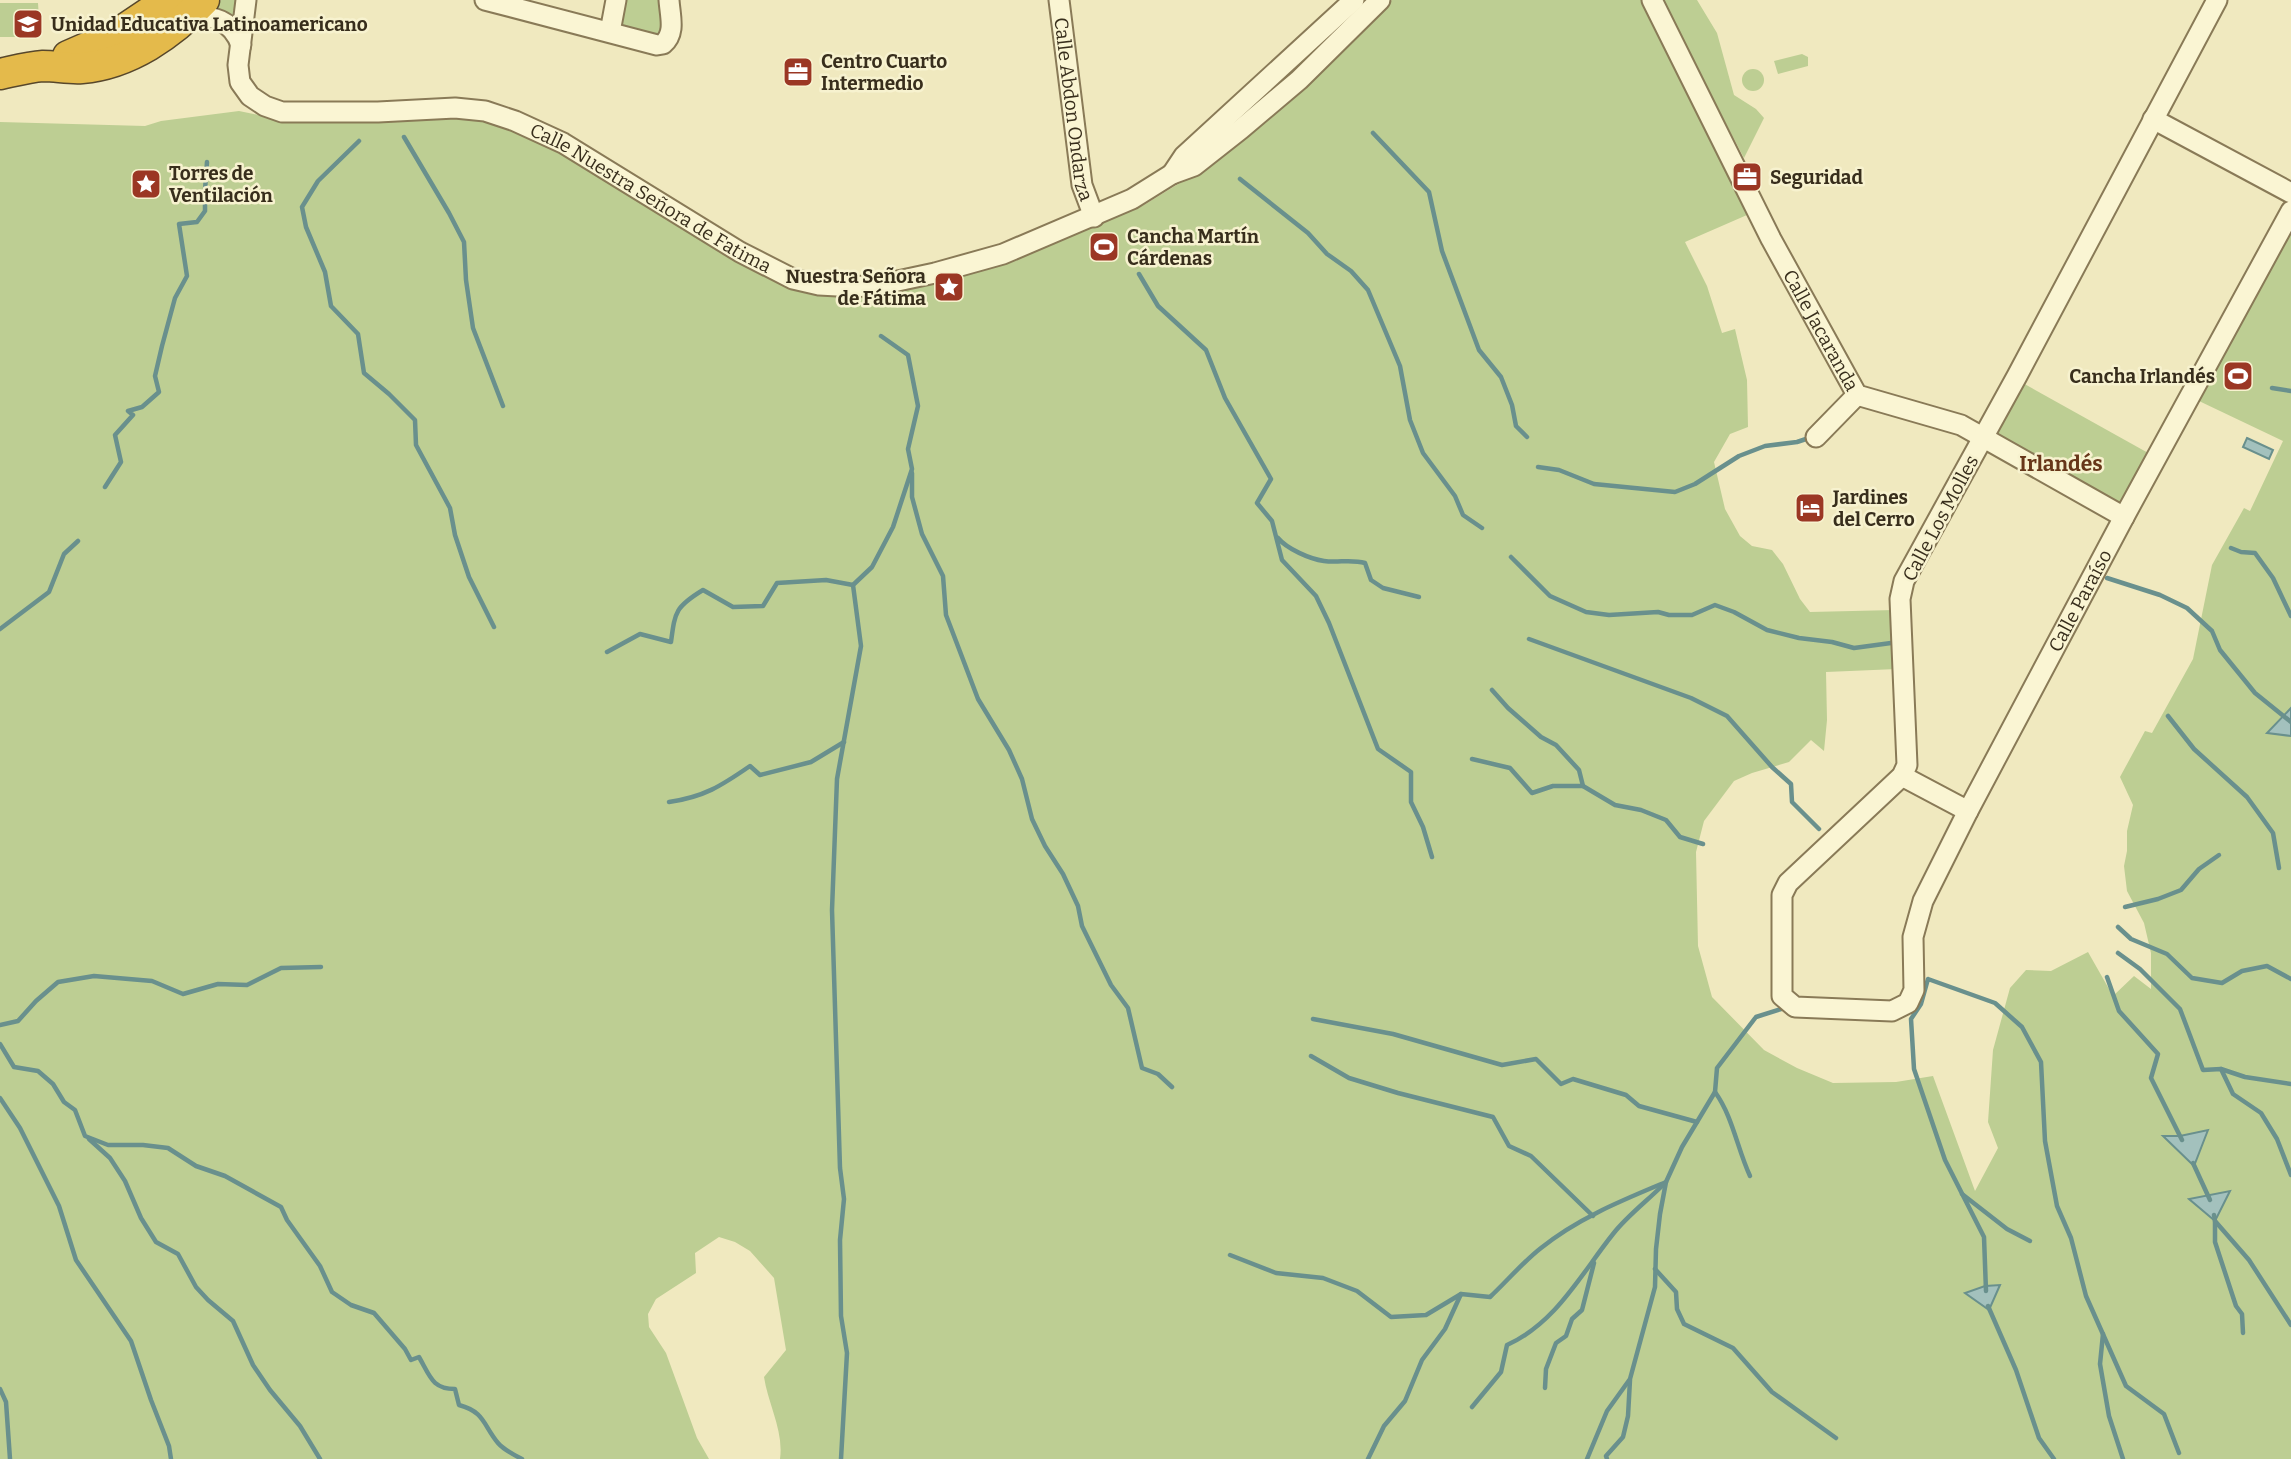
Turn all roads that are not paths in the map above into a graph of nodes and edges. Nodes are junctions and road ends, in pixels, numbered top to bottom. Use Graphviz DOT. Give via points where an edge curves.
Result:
graph roads {
  1 [pos="246,0"];
  2 [pos="485,0"];
  3 [pos="615,0"];
  4 [pos="669,0"];
  5 [pos="1059,0"];
  6 [pos="1354,0"];
  7 [pos="1380,0"];
  8 [pos="1652,0"];
  9 [pos="2217,0"];
  10 [pos="186,6"];
  11 [pos="610,32"];
  12 [pos="241,45"];
  13 [pos="0,74"];
  14 [pos="2153,119"];
  15 [pos="1172,174"];
  16 [pos="2291,193"];
  17 [pos="2291,211"];
  18 [pos="1094,217"];
  19 [pos="1857,394"];
  20 [pos="1816,437"];
  21 [pos="1983,438"];
  22 [pos="2124,517"];
  23 [pos="1902,776"];
  24 [pos="1968,811"];
  1 -- 12 [label="street, Calle Nuestra Señora de Fatima"];
  2 -- 11 [label="street"];
  3 -- 11 [label="street"];
  4 -- 11 [label="street" via="672,30 663,44"];
  5 -- 18 [label="street, Calle Abdon Ondarza" via="1082,185"];
  6 -- 15 [label="street, Calle Nuestra Señora de Fatima" via="1184,156"];
  7 -- 15 [label="street, Calle Nuestra Señora de Fatima" via="1299,80 1241,129 1194,166"];
  8 -- 19 [label="street, Calle Jacaranda" via="1771,240"];
  9 -- 14 [label="street, Calle Los Molles"];
  10 -- 12 [label="street" via="200,16 222,19"];
  10 -- 13 [label="highway" via="152,13 116,36 43,66"];
  12 -- 18 [label="street, Calle Nuestra Señora de Fatima" via="240,82 265,106 282,112 455,108 516,121 563,143 740,252 793,279 819,285 856,287 936,273 1003,254"];
  14 -- 16 [label="street"];
  14 -- 21 [label="street, Calle Los Molles"];
  15 -- 18 [label="street, Calle Nuestra Señora de Fatima"];
  17 -- 22 [label="street, Calle Paraíso"];
  19 -- 20 [label="street"];
  19 -- 21 [label="street, Calle Jacaranda" via="1961,425"];
  21 -- 22 [label="street, Calle Jacaranda"];
  21 -- 23 [label="street, Calle Los Molles" via="1904,581 1900,598 1907,765"];
  22 -- 24 [label="street, Calle Paraíso"];
  23 -- 24 [label="street"];
  23 -- 24 [label="street, Calle Paraíso" via="1788,883 1782,895 1782,996 1796,1007 1892,1011 1908,1003 1914,990 1913,937 1923,901"];
}
